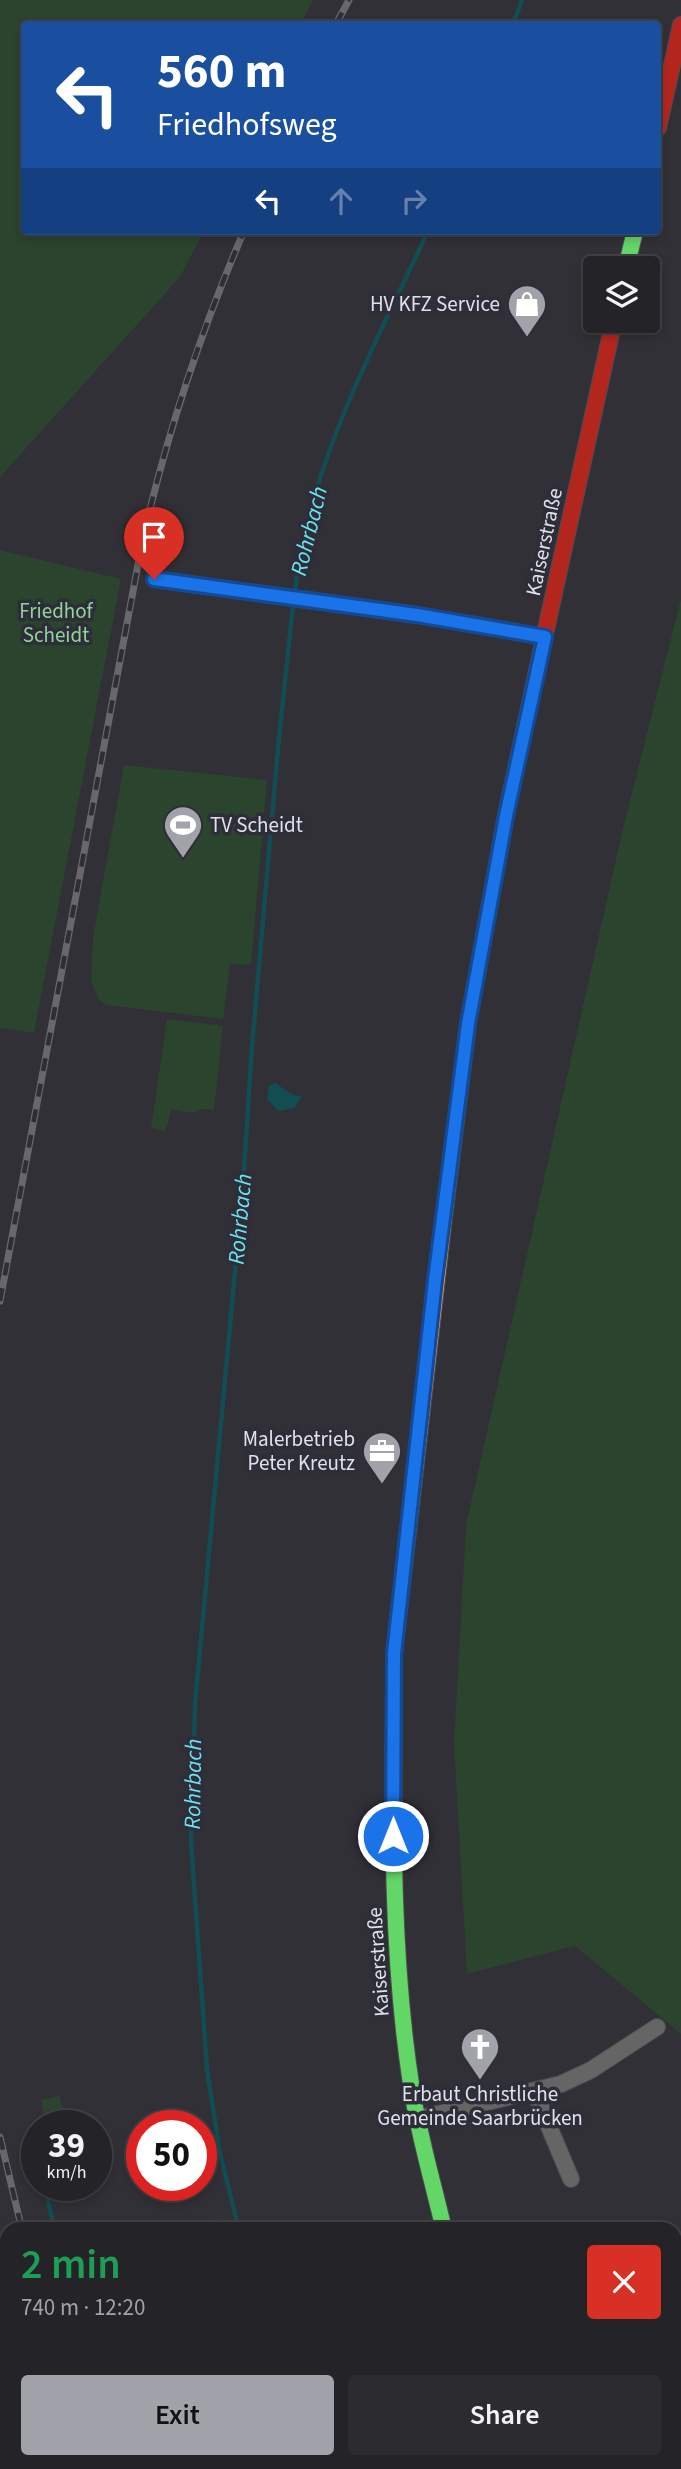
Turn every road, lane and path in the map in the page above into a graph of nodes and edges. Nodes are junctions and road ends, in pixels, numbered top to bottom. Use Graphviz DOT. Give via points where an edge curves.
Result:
graph roads {
  1 [pos="681,25"];
  2 [pos="661,115"];
  3 [pos="634,235"];
  4 [pos="629,256"];
  5 [pos="611,333"];
  6 [pos="154,579"];
  7 [pos="545,637"];
  8 [pos="657,2027"];
  9 [pos="534,2091"];
  10 [pos="417,2119"];
  11 [pos="571,2179"];
  12 [pos="442,2222"];
  1 -- 2 [label="main road"];
  3 -- 4 [label="main road"];
  5 -- 7 [label="main road, Kaiserstraße"];
  6 -- 7 [label="main road"];
  7 -- 10 [label="main road, Kaiserstraße" via="468,1024 394,1654 398,1979"];
  8 -- 9 [label="street" via="579,2077"];
  9 -- 10 [label="street"];
  9 -- 11 [label="street"];
  10 -- 12 [label="main road, Kaiserstraße"];
}
